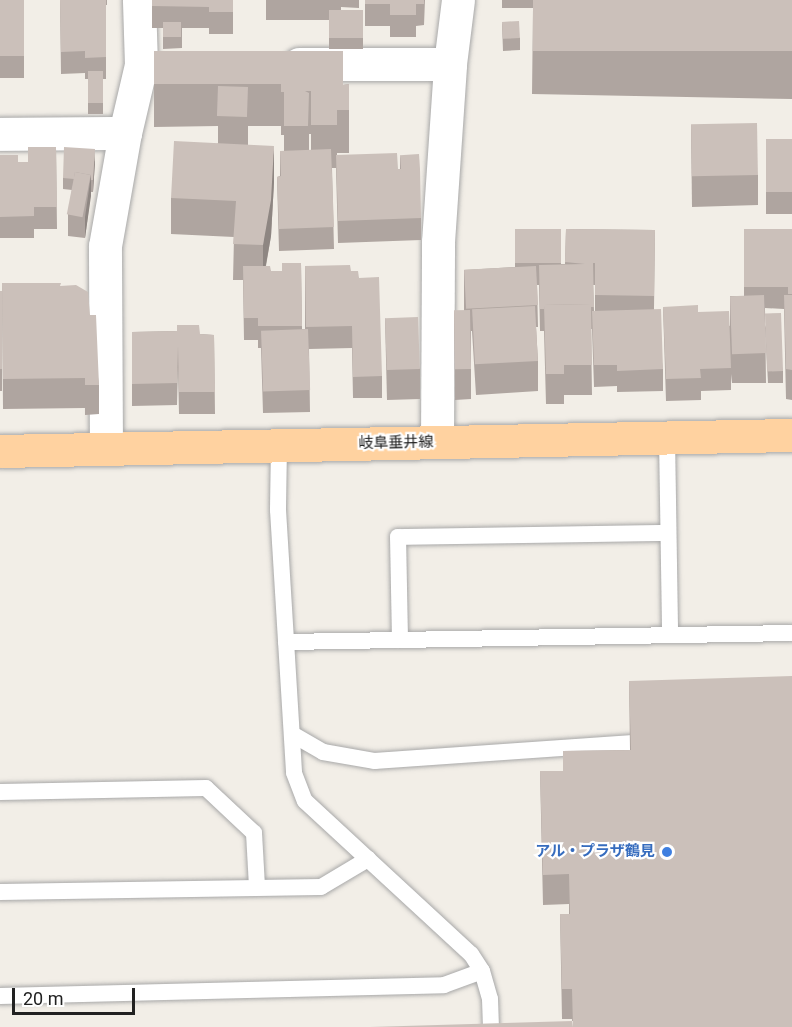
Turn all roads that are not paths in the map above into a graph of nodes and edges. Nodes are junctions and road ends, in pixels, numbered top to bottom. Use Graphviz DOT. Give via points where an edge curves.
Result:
graph roads {
  1 [pos="139,0"];
  2 [pos="458,0"];
  3 [pos="141,64"];
  4 [pos="177,64"];
  5 [pos="272,64"];
  6 [pos="450,64"];
  7 [pos="125,133"];
  8 [pos="0,134"];
  9 [pos="792,435"];
  10 [pos="667,437"];
  11 [pos="437,442"];
  12 [pos="279,445"];
  13 [pos="106,448"];
  14 [pos="0,451"];
  15 [pos="667,533"];
  16 [pos="792,633"];
  17 [pos="670,636"];
  18 [pos="399,640"];
  19 [pos="286,642"];
  20 [pos="292,734"];
  21 [pos="632,743"];
  22 [pos="0,792"];
  23 [pos="368,859"];
  24 [pos="257,887"];
  25 [pos="0,892"];
  26 [pos="482,971"];
  27 [pos="0,996"];
  28 [pos="491,1027"];
  1 -- 3 [label="street"];
  2 -- 6 [label="street"];
  3 -- 4 [label="street"];
  3 -- 7 [label="street"];
  5 -- 6 [label="street"];
  6 -- 11 [label="street" via="438,242"];
  7 -- 8 [label="street"];
  7 -- 13 [label="street" via="105,246"];
  9 -- 10 [label="main road, 岐阜垂井線"];
  10 -- 11 [label="main road, 岐阜垂井線"];
  10 -- 15 [label="lane"];
  11 -- 12 [label="main road, 岐阜垂井線"];
  12 -- 13 [label="main road, 岐阜垂井線"];
  12 -- 19 [label="lane" via="278,510"];
  13 -- 14 [label="main road, 岐阜垂井線"];
  15 -- 17 [label="lane"];
  15 -- 18 [label="lane" via="398,537"];
  16 -- 17 [label="lane"];
  17 -- 18 [label="lane"];
  18 -- 19 [label="lane"];
  19 -- 20 [label="lane"];
  20 -- 21 [label="lane" via="323,752 375,761"];
  20 -- 23 [label="lane" via="294,773 305,801"];
  22 -- 24 [label="lane" via="206,788 254,833"];
  23 -- 24 [label="lane" via="321,887"];
  23 -- 26 [label="lane" via="471,954"];
  24 -- 25 [label="lane"];
  26 -- 27 [label="lane" via="444,985"];
  26 -- 28 [label="lane" via="490,999"];
}
